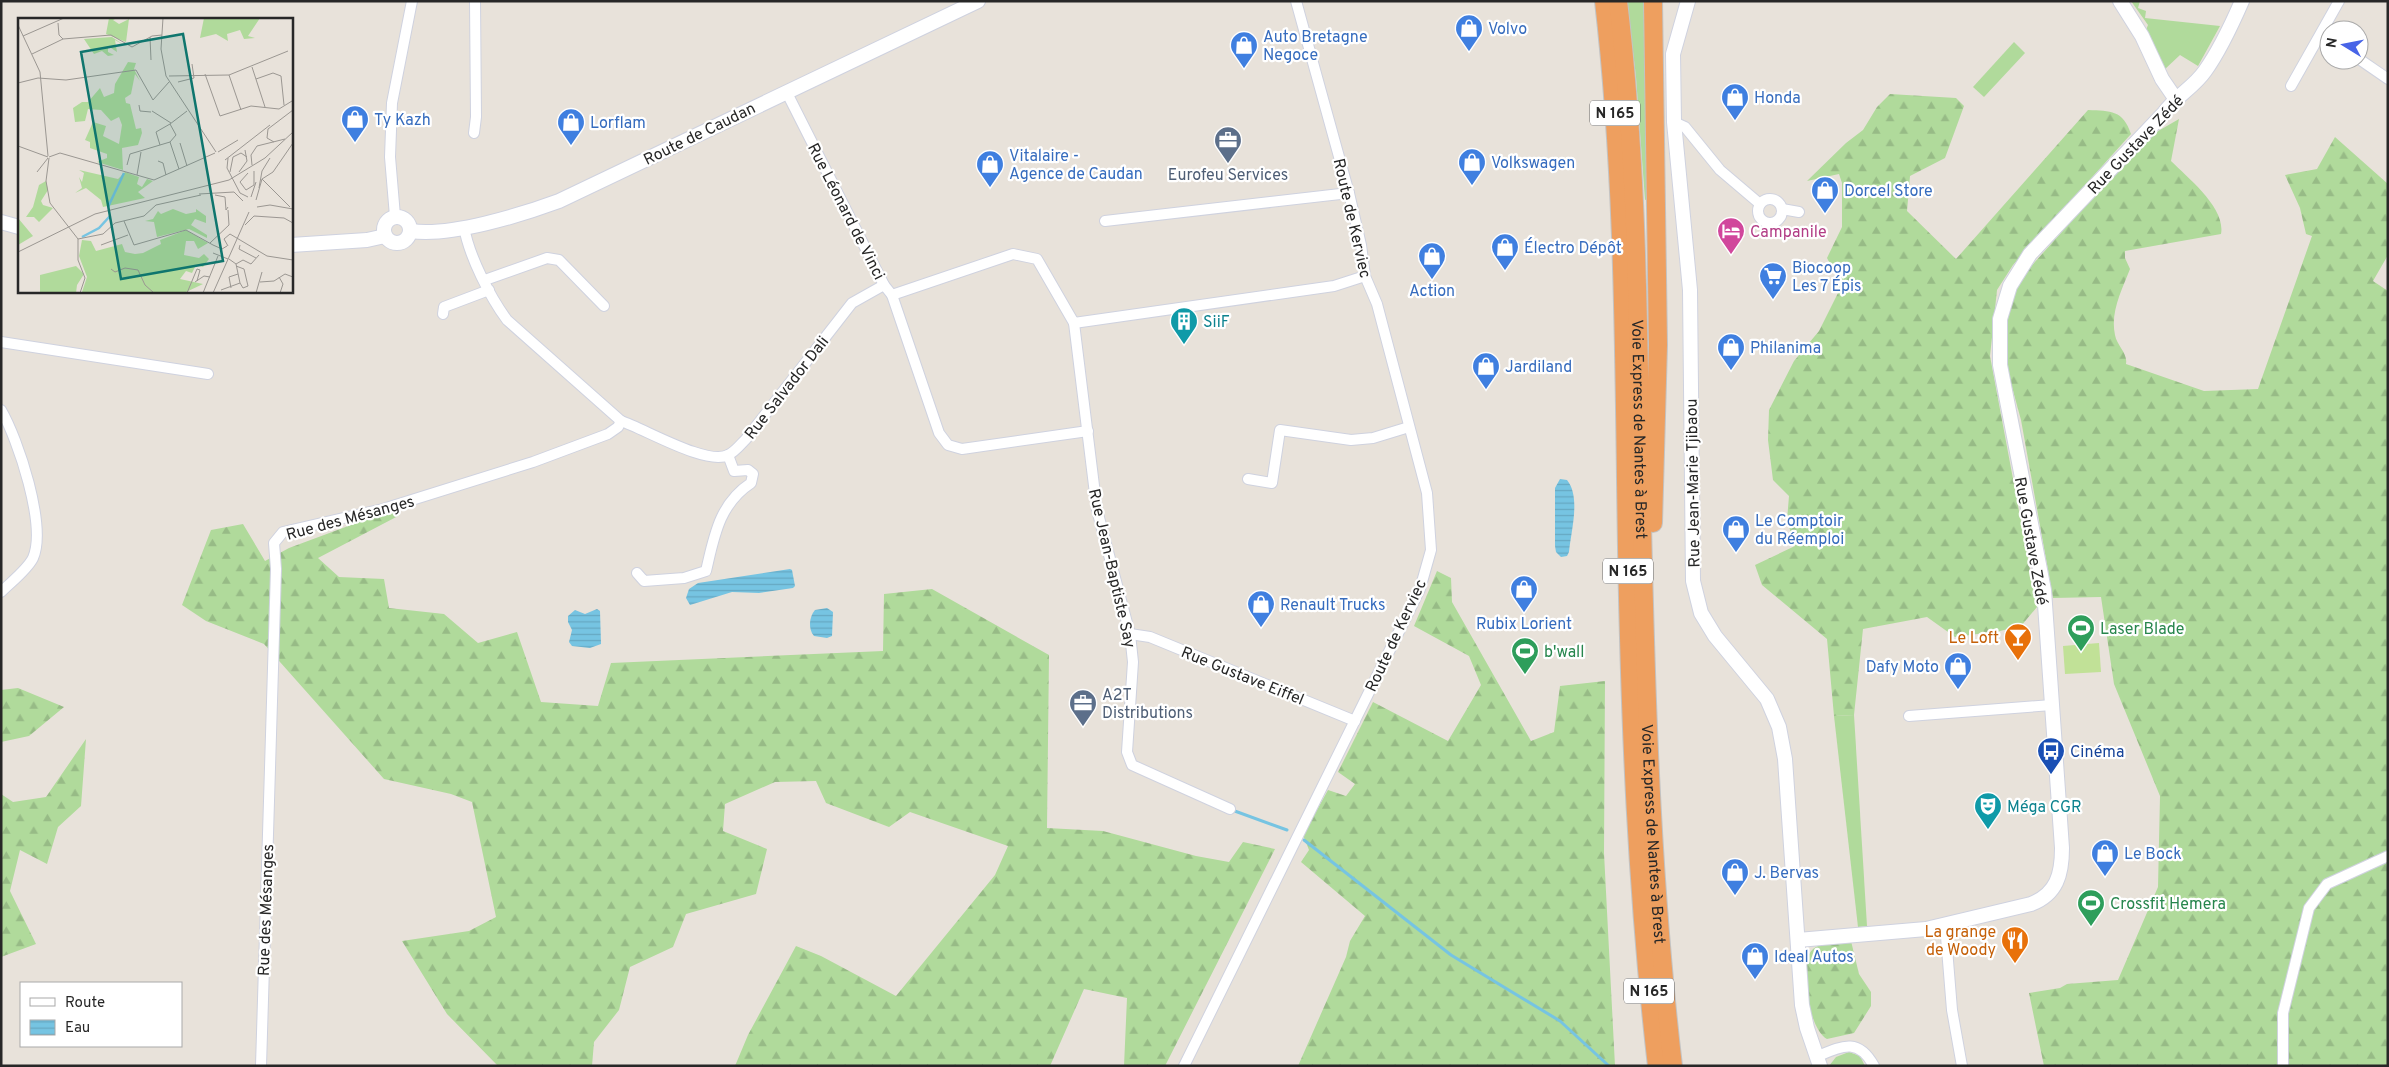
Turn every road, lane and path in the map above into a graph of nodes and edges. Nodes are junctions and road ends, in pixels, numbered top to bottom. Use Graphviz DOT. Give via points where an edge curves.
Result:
graph roads {
  1 [pos="412,1"];
  2 [pos="475,1"];
  3 [pos="978,1"];
  4 [pos="1296,1"];
  5 [pos="1594,1"];
  6 [pos="1604,1"];
  7 [pos="1618,1"];
  8 [pos="1653,1"];
  9 [pos="1688,1"];
  10 [pos="2120,1"];
  11 [pos="2244,1"];
  12 [pos="2339,1"];
  13 [pos="2331,20"];
  14 [pos="2319,45"];
  15 [pos="2369,66"];
  16 [pos="2388,79"];
  17 [pos="2290,86"];
  18 [pos="786,91"];
  19 [pos="2175,98"];
  20 [pos="1674,122"];
  21 [pos="474,133"];
  22 [pos="1349,193"];
  23 [pos="1760,204"];
  24 [pos="1782,209"];
  25 [pos="1799,212"];
  26 [pos="395,216"];
  27 [pos="1105,221"];
  28 [pos="1,222"];
  29 [pos="18,226"];
  30 [pos="1622,226"];
  31 [pos="464,227"];
  32 [pos="411,231"];
  33 [pos="385,236"];
  34 [pos="292,245"];
  35 [pos="1365,276"];
  36 [pos="487,285"];
  37 [pos="884,285"];
  38 [pos="892,295"];
  39 [pos="604,306"];
  40 [pos="442,314"];
  41 [pos="1074,323"];
  42 [pos="1,342"];
  43 [pos="208,374"];
  44 [pos="1,410"];
  45 [pos="621,422"];
  46 [pos="1409,426"];
  47 [pos="1088,431"];
  48 [pos="728,455"];
  49 [pos="1248,478"];
  50 [pos="637,573"];
  51 [pos="1,592"];
  52 [pos="1130,634"];
  53 [pos="1647,666"];
  54 [pos="2052,705"];
  55 [pos="1910,716"];
  56 [pos="1355,721"];
  57 [pos="1230,808"];
  58 [pos="2388,856"];
  59 [pos="1945,924"];
  60 [pos="1798,940"];
  61 [pos="1818,1061"];
  62 [pos="261,1066"];
  63 [pos="1184,1066"];
  64 [pos="1657,1066"];
  65 [pos="1673,1066"];
  66 [pos="1874,1066"];
  67 [pos="1962,1066"];
  68 [pos="2283,1066"];
  1 -- 26 [label="street" via="392,103 390,158"];
  2 -- 21 [label="street"];
  3 -- 18 [label="street, Route de Caudan"];
  4 -- 22 [label="street, Route de Kerviec"];
  5 -- 30 [label="highway, N 165" via="1613,203"];
  6 -- 30 [label="highway, Voie Express de Nantes à Brest / N 165"];
  7 -- 53 [label="highway, Voie Express de Nantes à Brest / N 165" via="1635,208"];
  8 -- 53 [label="highway" via="1658,345 1652,640"];
  9 -- 20 [label="street, Rue Jean-Marie Tjibaou" via="1673,54"];
  10 -- 19 [label="street"];
  11 -- 19 [label="street, Rue Gustave Zédé" via="2205,70"];
  12 -- 13 [label="street"];
  14 -- 17 [label="street"];
  15 -- 16 [label="street"];
  18 -- 31 [label="street, Route de Caudan" via="559,201"];
  18 -- 37 [label="street, Rue Léonard de Vinci"];
  19 -- 54 [label="street, Rue Gustave Zédé" via="2030,254 2010,286 2000,319 2000,365 2044,590"];
  20 -- 23 [label="street" via="1685,127 1720,170"];
  20 -- 60 [label="street, Rue Jean-Marie Tjibaou" via="1690,290 1693,581 1701,613 1715,636 1766,699 1779,727 1785,759"];
  22 -- 27 [label="street"];
  22 -- 35 [label="street, Route de Kerviec"];
  23 -- 24 [label="street" via="1767,199 1775,200"];
  23 -- 24 [label="street" via="1759,215 1767,223 1778,220"];
  24 -- 25 [label="street"];
  26 -- 32 [label="street" via="407,220"];
  26 -- 33 [label="street" via="385,224"];
  28 -- 29 [label="street"];
  30 -- 64 [label="highway, Voie Express de Nantes à Brest / N 165" via="1633,744 1643,916"];
  31 -- 32 [label="street, Route de Caudan" via="426,234"];
  31 -- 36 [label="street" via="472,255"];
  32 -- 33 [label="street" via="400,243 391,242"];
  33 -- 34 [label="street"];
  35 -- 41 [label="street" via="1334,286"];
  35 -- 46 [label="street, Route de Kerviec" via="1377,304"];
  36 -- 39 [label="street" via="547,258 559,260"];
  36 -- 40 [label="street" via="444,307"];
  36 -- 45 [label="street" via="507,320"];
  37 -- 38 [label="street, Rue Léonard de Vinci"];
  37 -- 48 [label="street, Rue Salvador Dali" via="852,303 746,440"];
  38 -- 41 [label="street, Rue Léonard de Vinci" via="1013,254 1037,259"];
  38 -- 47 [label="street" via="939,433 948,445 962,449"];
  41 -- 47 [label="street, Rue Jean-Baptiste Say"];
  42 -- 43 [label="street"];
  44 -- 51 [label="street" via="22,461 37,517 32,560"];
  45 -- 48 [label="street" via="640,427 696,453 714,458"];
  45 -- 62 [label="street, Rue des Mésanges" via="608,434 540,459 384,509 283,532 274,543 276,569"];
  46 -- 49 [label="street" via="1373,438 1351,440 1280,430 1272,483"];
  46 -- 56 [label="street, Route de Kerviec" via="1427,493 1431,550 1420,589"];
  47 -- 52 [label="street, Rue Jean-Baptiste Say" via="1097,510"];
  48 -- 50 [label="street" via="734,471 748,470 753,474 751,483 742,489 717,523 706,571 684,578 644,581"];
  52 -- 56 [label="street, Rue Gustave Eiffel" via="1150,637"];
  52 -- 57 [label="street, Rue Jean-Baptiste Say" via="1134,662 1127,752 1132,766"];
  53 -- 65 [label="highway, Voie Express de Nantes à Brest / N 165" via="1656,867"];
  54 -- 55 [label="street"];
  54 -- 59 [label="street, Rue Gustave Zédé" via="2061,873 2041,900"];
  56 -- 63 [label="street, Route de Kerviec"];
  58 -- 68 [label="street" via="2327,884 2309,908 2283,1013"];
  59 -- 60 [label="street, Rue Gustave Zédé" via="1926,929"];
  59 -- 67 [label="street" via="1952,1010"];
  60 -- 61 [label="street, Rue Jean-Marie Tjibaou" via="1802,1004"];
  61 -- 66 [label="street" via="1849,1046 1866,1052"];
}
